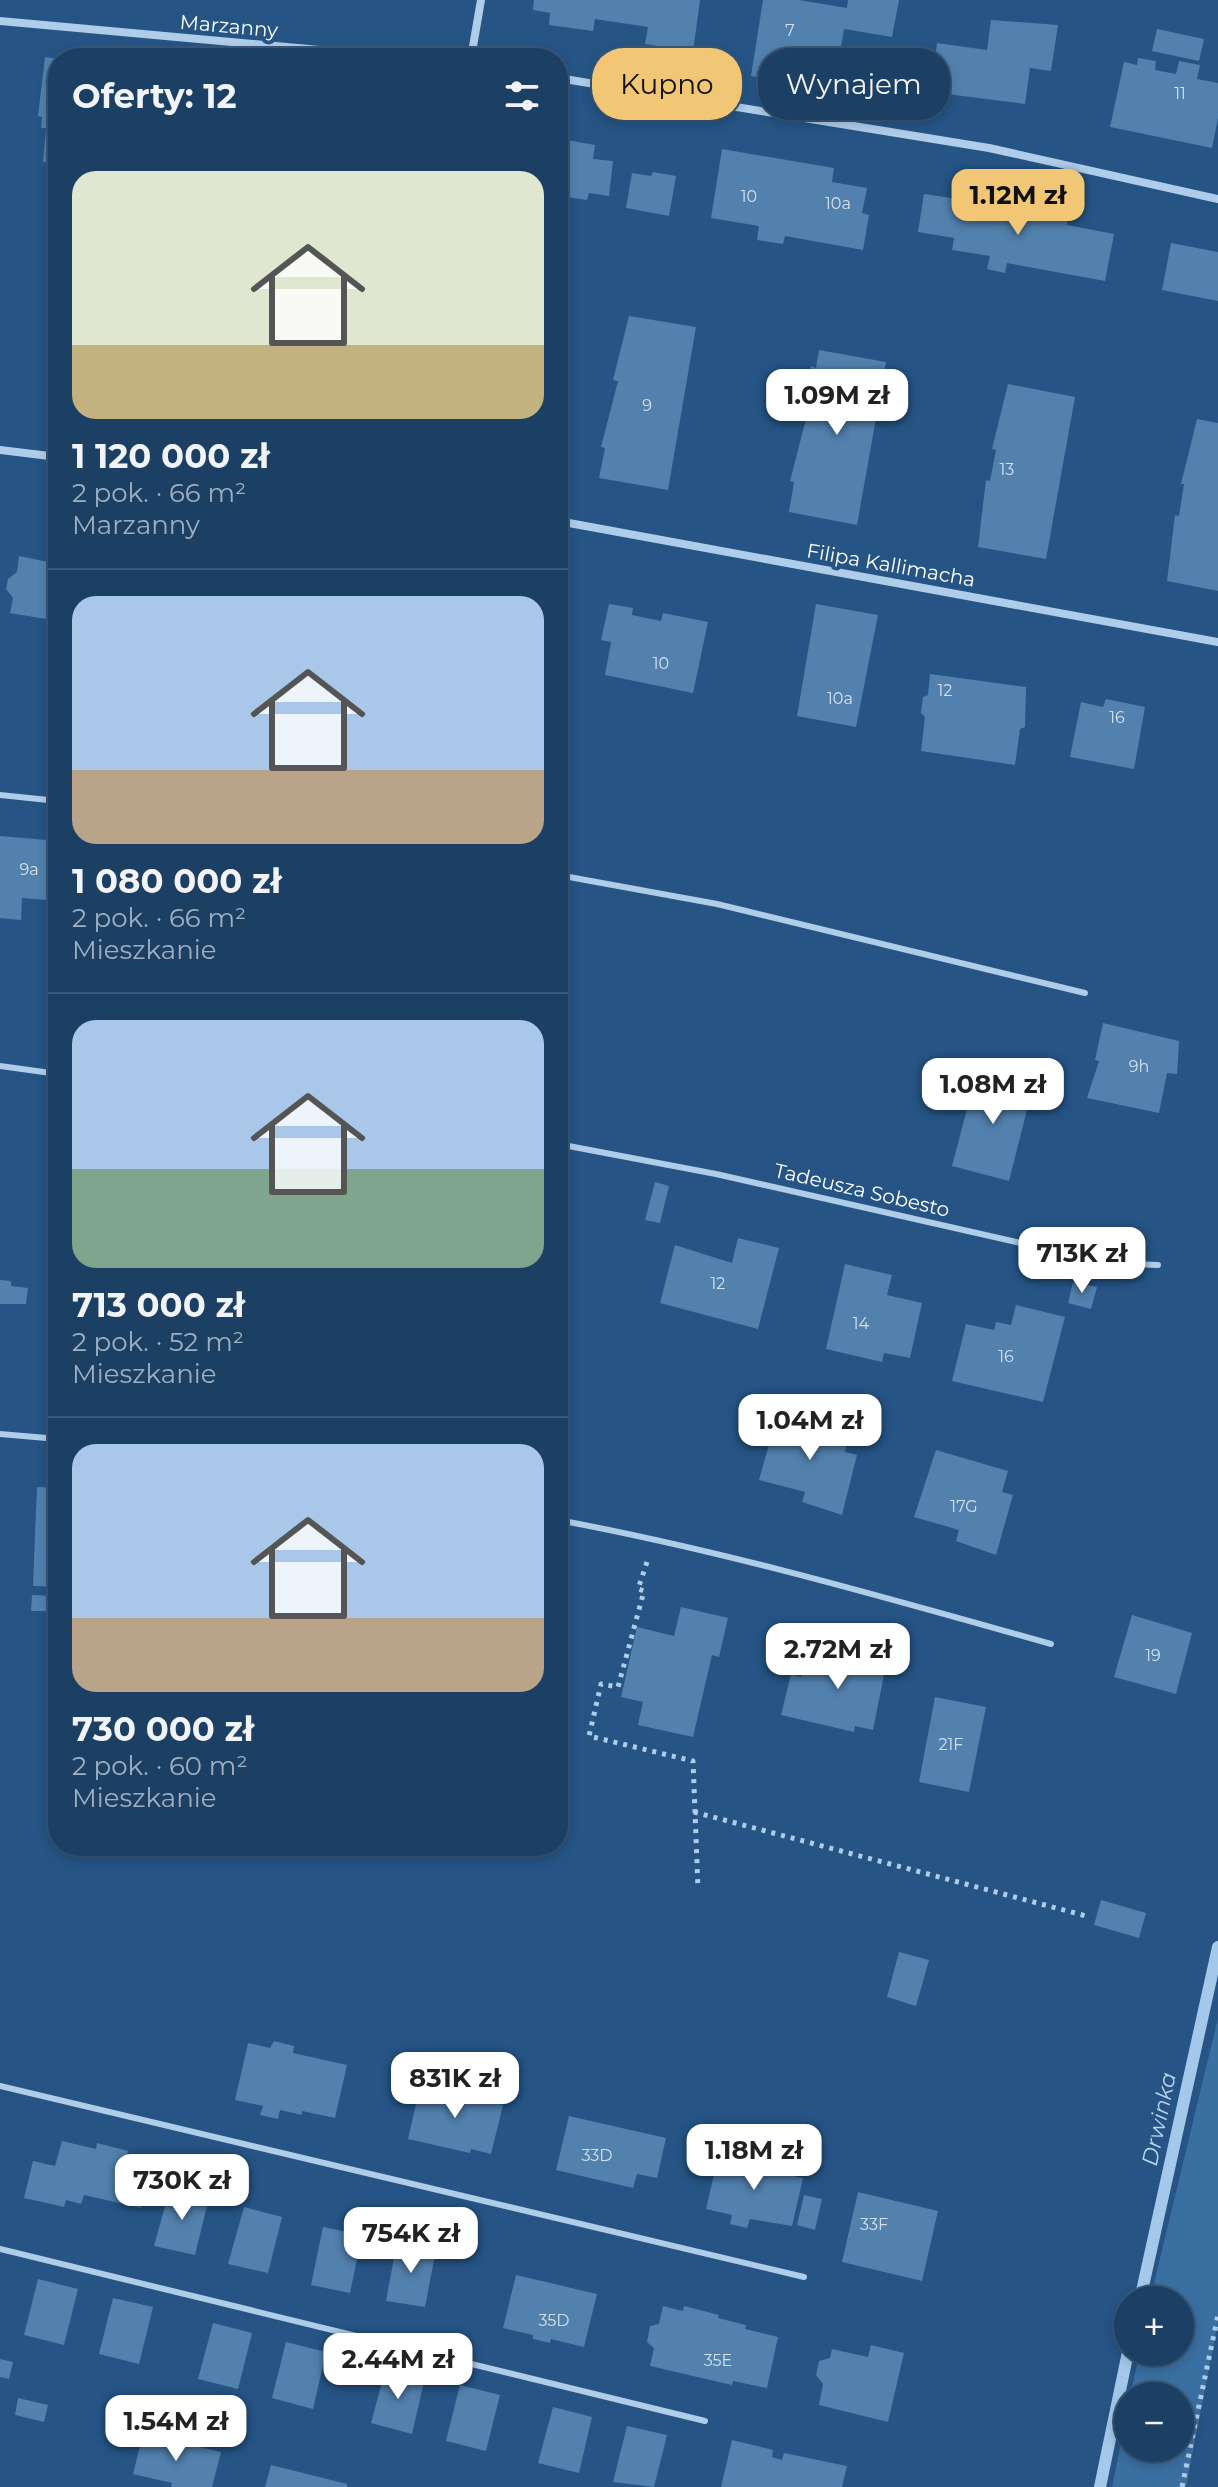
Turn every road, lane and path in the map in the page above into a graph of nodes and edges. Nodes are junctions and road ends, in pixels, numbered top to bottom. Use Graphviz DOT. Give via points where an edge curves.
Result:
graph roads {
  1 [pos="481,0"];
  2 [pos="0,21"];
  3 [pos="298,48"];
  4 [pos="473,48"];
  5 [pos="568,80"];
  6 [pos="1218,199"];
  7 [pos="0,450"];
  8 [pos="48,456"];
  9 [pos="568,523"];
  10 [pos="1218,642"];
  11 [pos="0,795"];
  12 [pos="48,800"];
  13 [pos="568,877"];
  14 [pos="1085,993"];
  15 [pos="0,1066"];
  16 [pos="48,1073"];
  17 [pos="568,1146"];
  18 [pos="1158,1265"];
  19 [pos="0,1434"];
  20 [pos="48,1438"];
  21 [pos="568,1522"];
  22 [pos="653,1538"];
  23 [pos="1051,1644"];
  24 [pos="694,1812"];
  25 [pos="698,1889"];
  26 [pos="1090,1917"];
  27 [pos="0,2086"];
  28 [pos="0,2249"];
  29 [pos="804,2277"];
  30 [pos="1218,2315"];
  31 [pos="705,2421"];
  32 [pos="1182,2487"];
  1 -- 4 [label="street"];
  2 -- 3 [label="street, Marzanny"];
  5 -- 6 [label="street" via="989,148"];
  7 -- 8 [label="street"];
  9 -- 10 [label="street, Filipa Kallimacha"];
  11 -- 12 [label="lane"];
  13 -- 14 [label="lane" via="717,904"];
  15 -- 16 [label="lane"];
  17 -- 18 [label="lane, Tadeusza Sobesto" via="1109,1263"];
  19 -- 20 [label="lane"];
  21 -- 22 [label="lane"];
  22 -- 23 [label="lane"];
  22 -- 24 [label="path" via="618,1687 601,1684 589,1736 693,1761"];
  24 -- 25 [label="path"];
  24 -- 26 [label="path"];
  27 -- 29 [label="lane"];
  28 -- 31 [label="lane"];
  30 -- 32 [label="path"];
}
